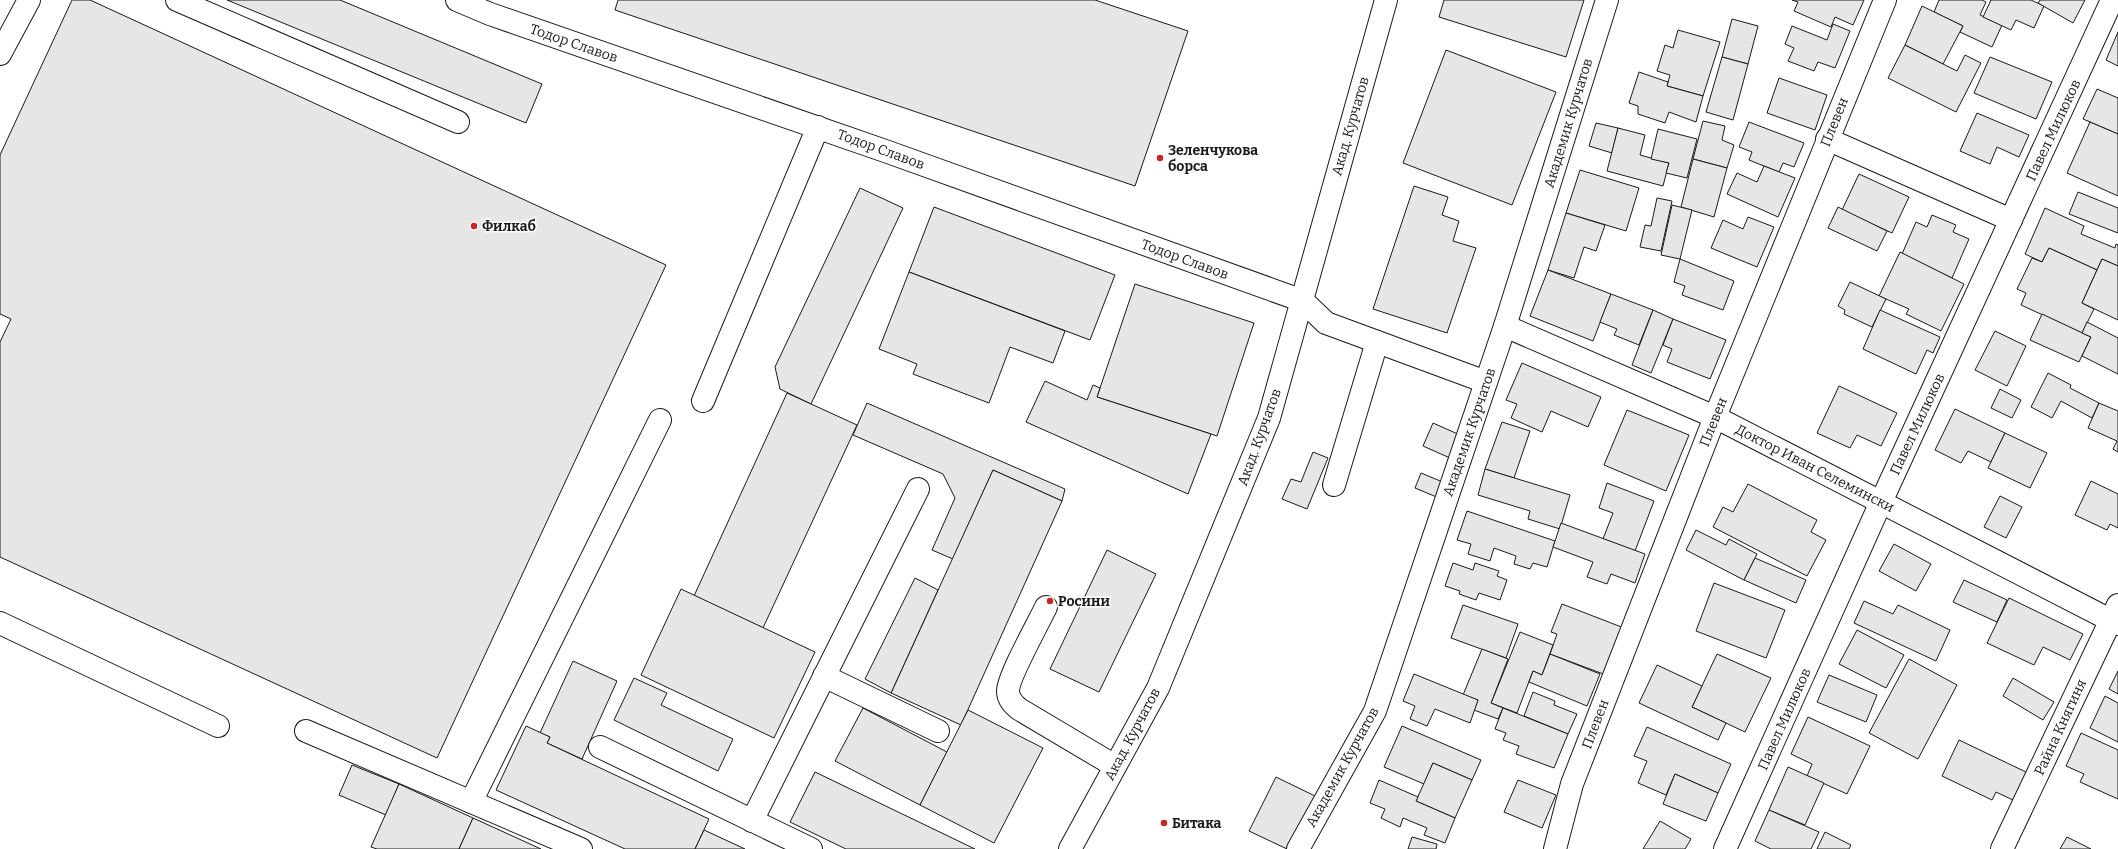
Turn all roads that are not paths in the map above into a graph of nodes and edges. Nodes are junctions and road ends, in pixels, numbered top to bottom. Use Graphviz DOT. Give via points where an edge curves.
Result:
graph roads {
  1 [pos="29,0"];
  2 [pos="177,0"];
  3 [pos="457,0"];
  4 [pos="1386,0"];
  5 [pos="1607,0"];
  6 [pos="1885,0"];
  7 [pos="2112,0"];
  8 [pos="0,54"];
  9 [pos="458,122"];
  10 [pos="818,127"];
  11 [pos="1827,139"];
  12 [pos="2011,220"];
  13 [pos="1303,301"];
  14 [pos="1505,326"];
  15 [pos="1377,342"];
  16 [pos="1486,382"];
  17 [pos="703,401"];
  18 [pos="1715,417"];
  19 [pos="660,420"];
  20 [pos="1334,485"];
  21 [pos="918,489"];
  22 [pos="1881,502"];
  23 [pos="1046,607"];
  24 [pos="2116,616"];
  25 [pos="0,623"];
  26 [pos="824,676"];
  27 [pos="218,726"];
  28 [pos="306,731"];
  29 [pos="938,731"];
  30 [pos="600,747"];
  31 [pos="1115,766"];
  32 [pos="471,802"];
  33 [pos="752,821"];
  34 [pos="581,849"];
  35 [pos="810,849"];
  36 [pos="1070,849"];
  37 [pos="1298,849"];
  38 [pos="1555,849"];
  39 [pos="1725,849"];
  40 [pos="2002,849"];
  1 -- 8 [label="street"];
  2 -- 9 [label="street"];
  3 -- 10 [label="street, Тодор Славов" via="490,14"];
  4 -- 13 [label="street, Акад. Курчатов"];
  5 -- 14 [label="street, Академик Курчатов"];
  6 -- 11 [label="street, Плевен"];
  7 -- 12 [label="street, Павел Милюков"];
  10 -- 13 [label="street, Тодор Славов"];
  10 -- 17 [label="street"];
  11 -- 12 [label="street"];
  11 -- 18 [label="street, Плевен"];
  12 -- 22 [label="street, Павел Милюков"];
  13 -- 15 [label="street" via="1326,323"];
  13 -- 31 [label="street, Акад. Курчатов" via="1269,418 1158,688"];
  14 -- 16 [label="street, Академик Курчатов"];
  14 -- 18 [label="street, Доктор Иван Селемински"];
  15 -- 16 [label="street"];
  15 -- 20 [label="street"];
  16 -- 37 [label="street, Академик Курчатов" via="1375,711"];
  18 -- 22 [label="street, Доктор Иван Селемински"];
  18 -- 38 [label="street, Плевен" via="1572,784"];
  19 -- 32 [label="street"];
  21 -- 26 [label="street"];
  22 -- 24 [label="street, Доктор Иван Селемински"];
  22 -- 39 [label="street, Павел Милюков"];
  23 -- 31 [label="street" via="1010,679 1010,699 1019,709"];
  24 -- 40 [label="street, Райна Княгиня"];
  25 -- 27 [label="street"];
  26 -- 29 [label="street"];
  26 -- 33 [label="street"];
  28 -- 32 [label="street"];
  30 -- 33 [label="street"];
  31 -- 36 [label="street, Акад. Курчатов"];
  32 -- 34 [label="street"];
  33 -- 35 [label="street"];
}
